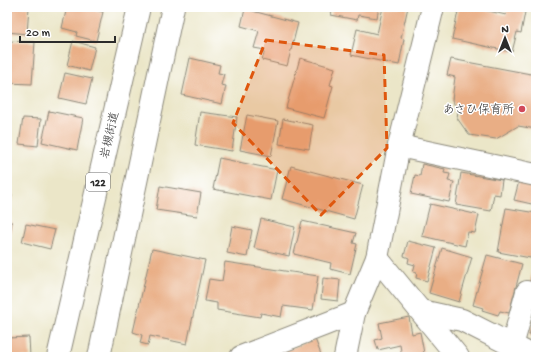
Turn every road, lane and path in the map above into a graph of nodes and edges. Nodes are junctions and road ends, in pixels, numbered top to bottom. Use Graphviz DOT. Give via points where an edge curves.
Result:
graph roads {
  1 [pos="139,7"];
  2 [pos="173,7"];
  3 [pos="433,7"];
  4 [pos="399,146"];
  5 [pos="536,175"];
  6 [pos="377,258"];
  7 [pos="527,292"];
  8 [pos="421,311"];
  9 [pos="354,314"];
  10 [pos="512,346"];
  11 [pos="58,357"];
  12 [pos="99,357"];
  13 [pos="242,357"];
  14 [pos="345,357"];
  15 [pos="458,357"];
  16 [pos="535,357"];
  1 -- 11 [label="main road, 岩槻街道 / 122"];
  2 -- 12 [label="main road"];
  3 -- 4 [label="main road"];
  4 -- 5 [label="main road"];
  4 -- 6 [label="main road"];
  6 -- 8 [label="main road"];
  6 -- 9 [label="main road"];
  7 -- 10 [label="main road"];
  8 -- 10 [label="main road" via="462,320"];
  8 -- 15 [label="main road"];
  9 -- 13 [label="main road"];
  9 -- 14 [label="main road"];
  10 -- 16 [label="main road"];
}
